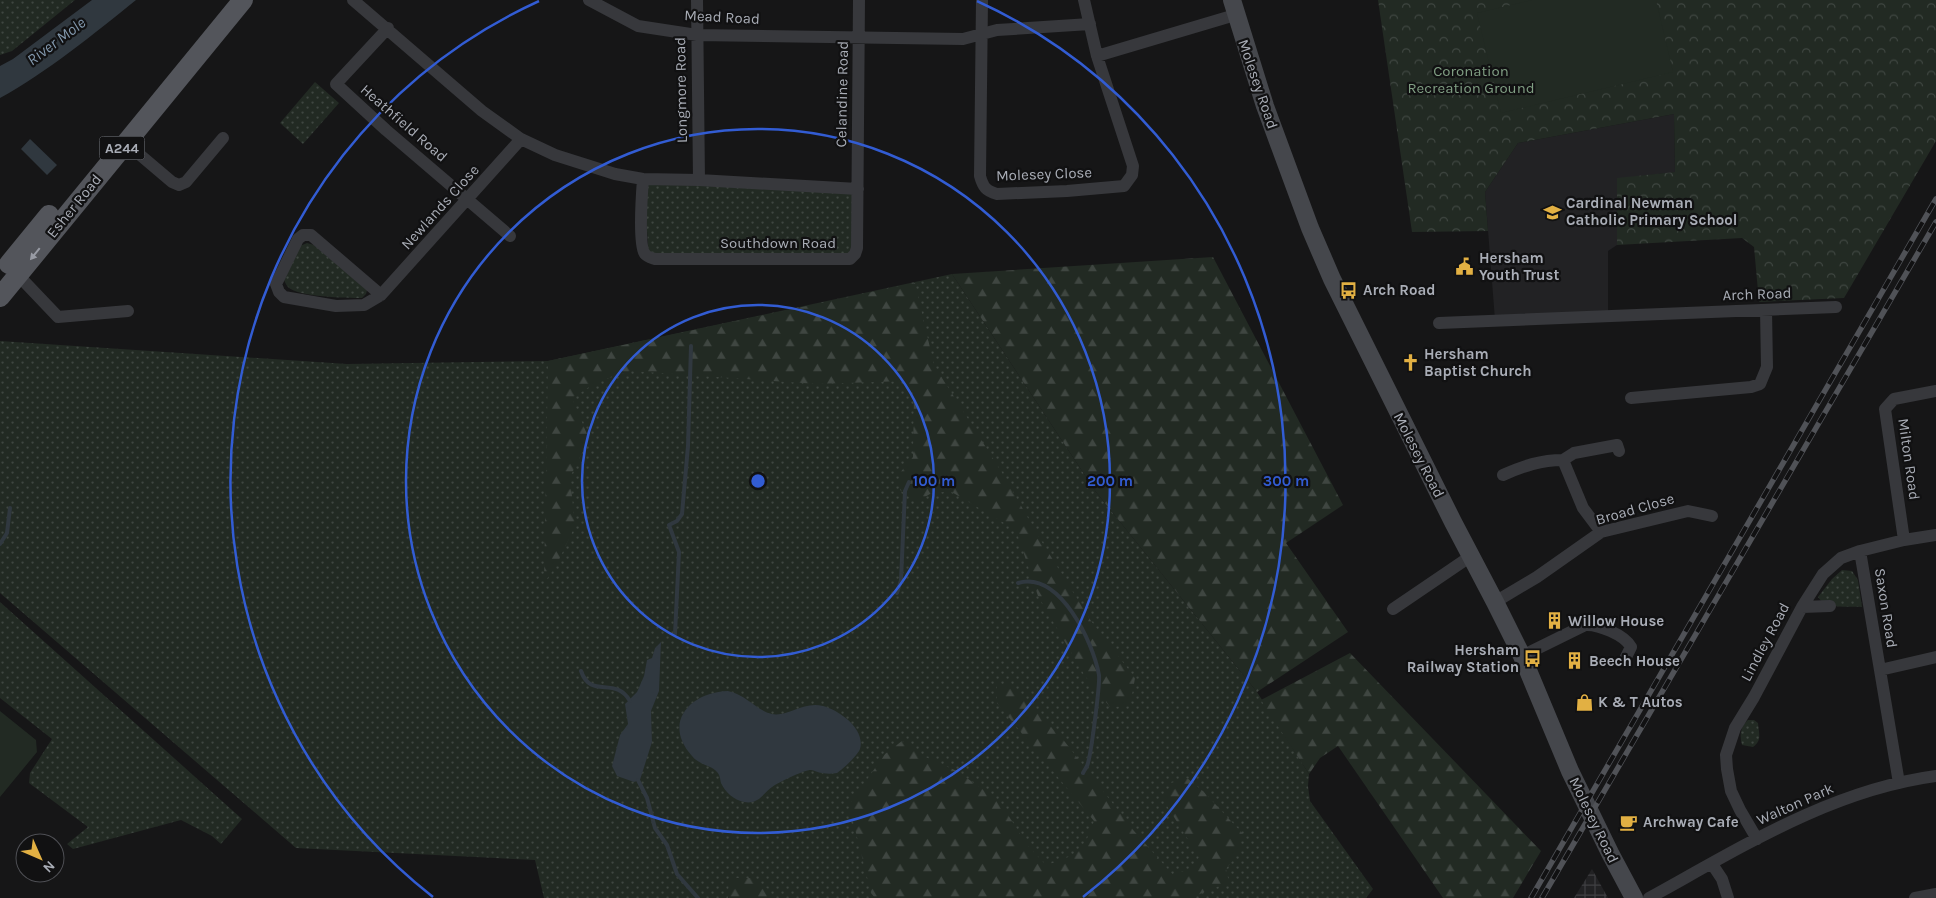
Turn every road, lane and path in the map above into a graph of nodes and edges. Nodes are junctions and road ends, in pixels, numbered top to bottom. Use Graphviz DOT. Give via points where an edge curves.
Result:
graph roads {
  1 [pos="227,0"];
  2 [pos="244,0"];
  3 [pos="354,0"];
  4 [pos="589,0"];
  5 [pos="697,0"];
  6 [pos="859,0"];
  7 [pos="982,0"];
  8 [pos="1084,0"];
  9 [pos="1234,7"];
  10 [pos="1090,24"];
  11 [pos="388,28"];
  12 [pos="697,34"];
  13 [pos="982,34"];
  14 [pos="860,38"];
  15 [pos="1097,56"];
  16 [pos="223,138"];
  17 [pos="521,139"];
  18 [pos="126,143"];
  19 [pos="643,179"];
  20 [pos="699,180"];
  21 [pos="858,188"];
  22 [pos="468,200"];
  23 [pos="510,236"];
  24 [pos="9,275"];
  25 [pos="381,295"];
  26 [pos="0,297"];
  27 [pos="1836,307"];
  28 [pos="1766,310"];
  29 [pos="128,311"];
  30 [pos="1439,323"];
  31 [pos="1936,391"];
  32 [pos="1631,398"];
  33 [pos="1619,451"];
  34 [pos="1563,460"];
  35 [pos="1503,475"];
  36 [pos="1711,518"];
  37 [pos="1601,532"];
  38 [pos="1936,535"];
  39 [pos="1904,540"];
  40 [pos="1860,551"];
  41 [pos="1471,556"];
  42 [pos="1495,602"];
  43 [pos="1830,606"];
  44 [pos="1802,607"];
  45 [pos="1393,609"];
  46 [pos="1522,656"];
  47 [pos="1936,657"];
  48 [pos="1624,661"];
  49 [pos="1880,670"];
  50 [pos="1936,776"];
  51 [pos="1899,783"];
  52 [pos="1757,839"];
  53 [pos="1712,864"];
  54 [pos="1936,894"];
  55 [pos="1634,898"];
  56 [pos="1649,898"];
  57 [pos="1728,898"];
  58 [pos="1915,898"];
  1 -- 24 [label="main road, Esher Road / A244"];
  2 -- 18 [label="main road, Esher Road / A244"];
  3 -- 11 [label="street"];
  4 -- 12 [label="street, Mead Road" via="638,26"];
  5 -- 12 [label="street, Longmore Road"];
  6 -- 14 [label="street, Celandine Road"];
  7 -- 13 [label="street, Molesey Close"];
  8 -- 10 [label="street, Molesey Close"];
  9 -- 15 [label="street"];
  9 -- 41 [label="street, Molesey Road" via="1265,106 1332,279"];
  10 -- 13 [label="street" via="997,30"];
  10 -- 15 [label="street, Molesey Close"];
  11 -- 17 [label="street" via="482,111"];
  11 -- 22 [label="street, Heathfield Road" via="336,84"];
  12 -- 14 [label="street, Mead Road"];
  12 -- 20 [label="street, Longmore Road"];
  13 -- 14 [label="street, Mead Road" via="963,39"];
  13 -- 15 [label="street, Molesey Close" via="980,176 983,186 997,194 1109,188 1129,182 1133,166"];
  14 -- 21 [label="street, Celandine Road"];
  16 -- 18 [label="street" via="186,182 179,185"];
  17 -- 19 [label="street" via="583,165"];
  17 -- 22 [label="street, Newlands Close"];
  18 -- 24 [label="main road, Esher Road / A244, one-way"];
  19 -- 20 [label="street"];
  19 -- 21 [label="street, Southdown Road" via="642,248 645,254 655,259 850,259 857,248"];
  20 -- 21 [label="street"];
  22 -- 23 [label="street, Heathfield Road"];
  22 -- 25 [label="street, Newlands Close"];
  24 -- 26 [label="main road, Esher Road / A244"];
  24 -- 29 [label="street" via="58,317"];
  25 -- 25 [label="street, Newlands Close" via="311,235 298,239 276,284 284,297 336,306 364,305"];
  27 -- 28 [label="street, Arch Road"];
  28 -- 30 [label="street, Arch Road"];
  28 -- 32 [label="street" via="1767,366 1760,384"];
  31 -- 39 [label="street, Milton Road" via="1894,399 1885,409"];
  33 -- 34 [label="street" via="1617,445 1574,453"];
  34 -- 35 [label="street" via="1524,465"];
  34 -- 37 [label="street" via="1583,508"];
  36 -- 37 [label="street, Broad Close" via="1688,510"];
  37 -- 42 [label="street, Broad Close"];
  38 -- 39 [label="street, Lindley Road"];
  39 -- 40 [label="street, Lindley Road"];
  40 -- 44 [label="street, Lindley Road" via="1840,558 1823,574"];
  40 -- 49 [label="street, Saxon Road"];
  41 -- 42 [label="street, Molesey Road"];
  41 -- 45 [label="street"];
  42 -- 46 [label="street, Molesey Road"];
  43 -- 44 [label="street"];
  44 -- 52 [label="street, Lindley Road" via="1735,728 1726,755 1731,791"];
  46 -- 48 [label="street" via="1585,625 1596,624 1628,641 1630,647"];
  46 -- 55 [label="street, Molesey Road" via="1570,771"];
  47 -- 49 [label="street, Saxon Road"];
  49 -- 51 [label="street, Saxon Road"];
  50 -- 51 [label="street, Walton Park"];
  51 -- 52 [label="street, Walton Park" via="1820,808"];
  52 -- 53 [label="street, Walton Park"];
  53 -- 56 [label="street, Walton Park"];
  53 -- 57 [label="street" via="1722,879"];
  54 -- 58 [label="street"];
}
